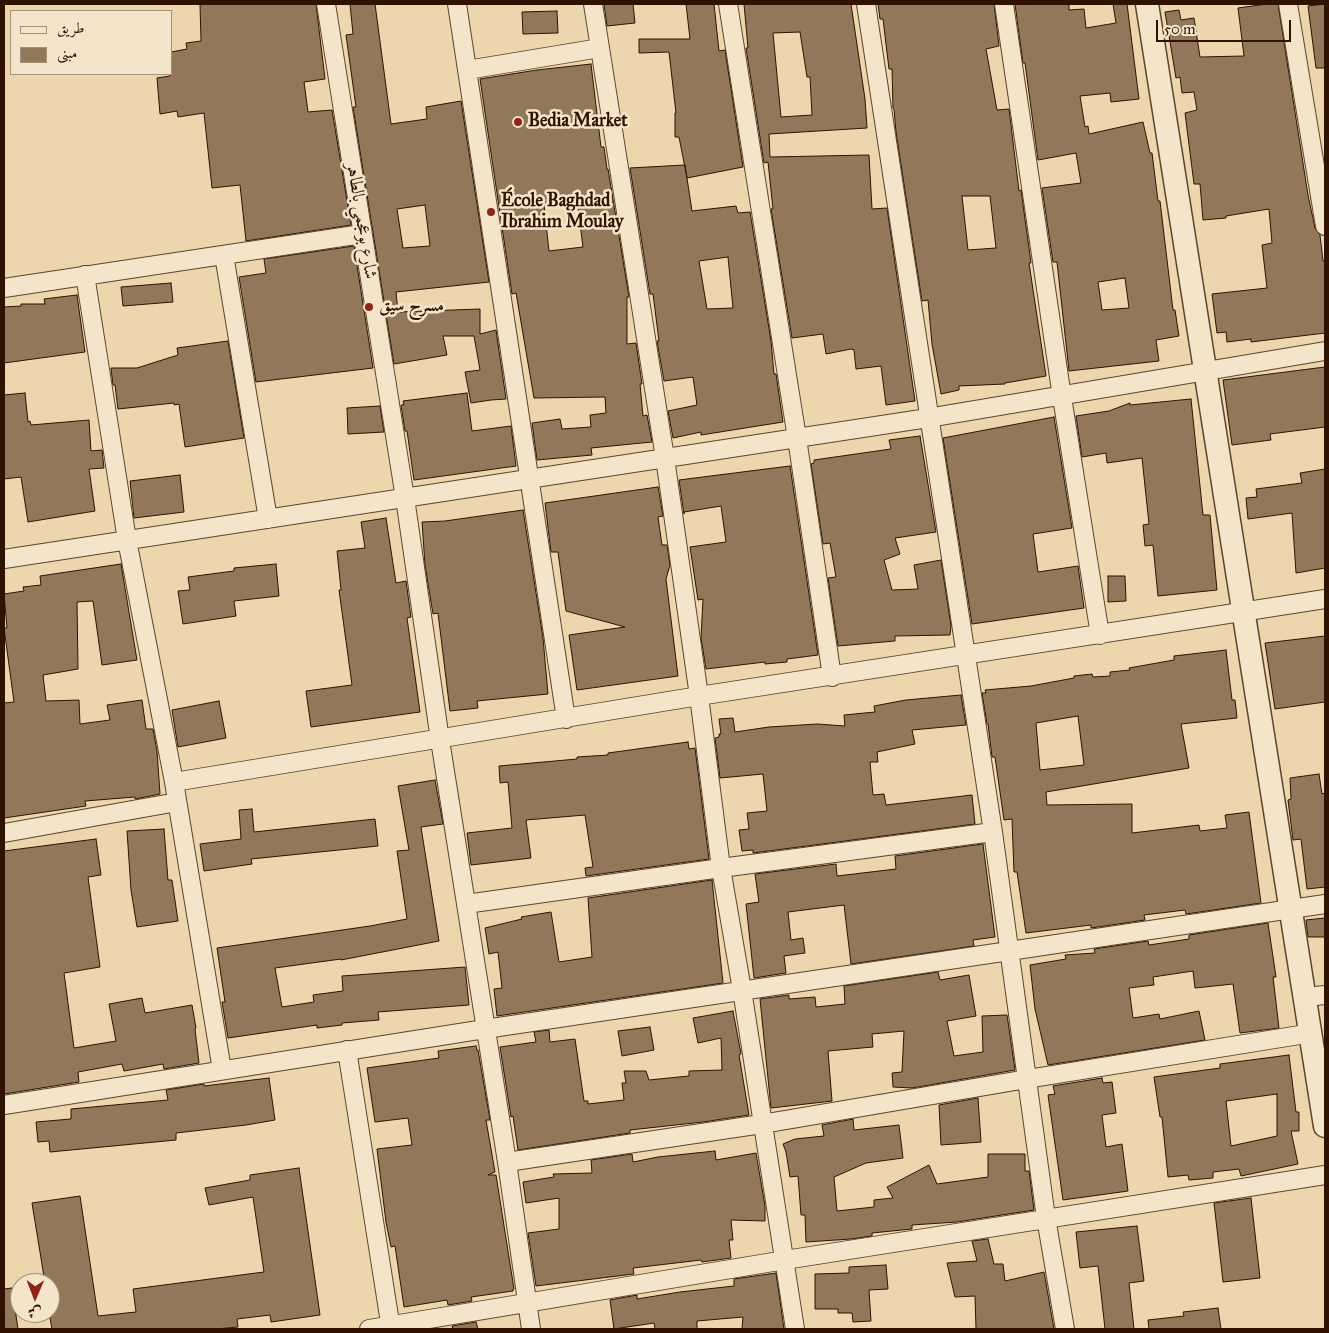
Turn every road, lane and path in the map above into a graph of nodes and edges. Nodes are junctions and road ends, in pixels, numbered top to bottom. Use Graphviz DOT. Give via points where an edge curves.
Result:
graph roads {
  1 [pos="326,4"];
  2 [pos="457,4"];
  3 [pos="593,4"];
  4 [pos="728,4"];
  5 [pos="866,4"];
  6 [pos="1004,4"];
  7 [pos="1147,4"];
  8 [pos="1288,4"];
  9 [pos="600,48"];
  10 [pos="467,70"];
  11 [pos="1325,226"];
  12 [pos="362,234"];
  13 [pos="224,255"];
  14 [pos="85,275"];
  15 [pos="4,288"];
  16 [pos="1325,352"];
  17 [pos="1205,372"];
  18 [pos="1062,396"];
  19 [pos="928,418"];
  20 [pos="797,438"];
  21 [pos="665,458"];
  22 [pos="528,480"];
  23 [pos="405,498"];
  24 [pos="268,519"];
  25 [pos="128,540"];
  26 [pos="4,556"];
  27 [pos="1325,599"];
  28 [pos="1243,612"];
  29 [pos="1100,635"];
  30 [pos="966,656"];
  31 [pos="832,677"];
  32 [pos="699,696"];
  33 [pos="566,718"];
  34 [pos="440,740"];
  35 [pos="174,782"];
  36 [pos="177,802"];
  37 [pos="993,832"];
  38 [pos="4,833"];
  39 [pos="721,868"];
  40 [pos="466,904"];
  41 [pos="1325,904"];
  42 [pos="1292,910"];
  43 [pos="1009,950"];
  44 [pos="742,990"];
  45 [pos="1316,996"];
  46 [pos="485,1029"];
  47 [pos="1312,1034"];
  48 [pos="347,1050"];
  49 [pos="222,1070"];
  50 [pos="1027,1079"];
  51 [pos="1321,1080"];
  52 [pos="4,1105"];
  53 [pos="762,1124"];
  54 [pos="1325,1126"];
  55 [pos="507,1162"];
  56 [pos="1325,1175"];
  57 [pos="1046,1218"];
  58 [pos="785,1260"];
  59 [pos="528,1303"];
  60 [pos="391,1327"];
  61 [pos="368,1329"];
  62 [pos="532,1329"];
  63 [pos="796,1329"];
  64 [pos="1065,1329"];
  1 -- 12 [label="street, شارع بوعجمي بالطاهر"];
  2 -- 10 [label="street"];
  3 -- 9 [label="street"];
  4 -- 20 [label="street"];
  5 -- 19 [label="street"];
  6 -- 18 [label="street"];
  7 -- 17 [label="street"];
  8 -- 11 [label="street"];
  9 -- 10 [label="street"];
  9 -- 21 [label="street"];
  10 -- 22 [label="street"];
  12 -- 13 [label="street"];
  12 -- 23 [label="street, شارع بوعجمي بالطاهر"];
  13 -- 14 [label="street"];
  13 -- 24 [label="street"];
  14 -- 15 [label="street"];
  14 -- 25 [label="street"];
  16 -- 17 [label="street"];
  17 -- 18 [label="street"];
  17 -- 28 [label="street"];
  18 -- 19 [label="street"];
  18 -- 29 [label="street"];
  19 -- 20 [label="street"];
  19 -- 30 [label="street"];
  20 -- 21 [label="street"];
  20 -- 31 [label="street"];
  21 -- 22 [label="street"];
  21 -- 32 [label="street"];
  22 -- 23 [label="street"];
  22 -- 33 [label="street"];
  23 -- 24 [label="street"];
  23 -- 34 [label="street, شارع بوعجمي بالطاهر"];
  24 -- 25 [label="street"];
  25 -- 26 [label="street"];
  25 -- 35 [label="street"];
  27 -- 28 [label="street"];
  28 -- 29 [label="street"];
  28 -- 42 [label="street"];
  29 -- 30 [label="street"];
  30 -- 31 [label="street"];
  30 -- 37 [label="street"];
  31 -- 32 [label="street"];
  32 -- 33 [label="street"];
  32 -- 39 [label="street"];
  33 -- 34 [label="street"];
  34 -- 35 [label="street"];
  34 -- 40 [label="street, شارع بوعجمي بالطاهر"];
  35 -- 36 [label="street"];
  36 -- 38 [label="street"];
  36 -- 49 [label="street"];
  37 -- 39 [label="street"];
  37 -- 43 [label="street"];
  39 -- 40 [label="street"];
  39 -- 44 [label="street"];
  40 -- 46 [label="street, شارع بوعجمي بالطاهر"];
  41 -- 42 [label="street"];
  42 -- 43 [label="street"];
  42 -- 45 [label="street"];
  43 -- 44 [label="street"];
  43 -- 50 [label="street"];
  44 -- 46 [label="street"];
  44 -- 53 [label="street"];
  45 -- 47 [label="street"];
  46 -- 48 [label="street"];
  46 -- 55 [label="street, شارع بوعجمي بالطاهر"];
  47 -- 50 [label="street"];
  47 -- 51 [label="street"];
  48 -- 49 [label="street"];
  48 -- 60 [label="street"];
  49 -- 52 [label="street"];
  50 -- 53 [label="street"];
  50 -- 57 [label="street"];
  51 -- 54 [label="street"];
  53 -- 55 [label="street"];
  53 -- 58 [label="street"];
  55 -- 59 [label="street, شارع بوعجمي بالطاهر"];
  56 -- 57 [label="street"];
  57 -- 58 [label="street"];
  57 -- 64 [label="street"];
  58 -- 59 [label="street"];
  58 -- 63 [label="street"];
  59 -- 60 [label="street"];
  59 -- 62 [label="street, شارع بوعجمي بالطاهر"];
  60 -- 61 [label="street"];
}
